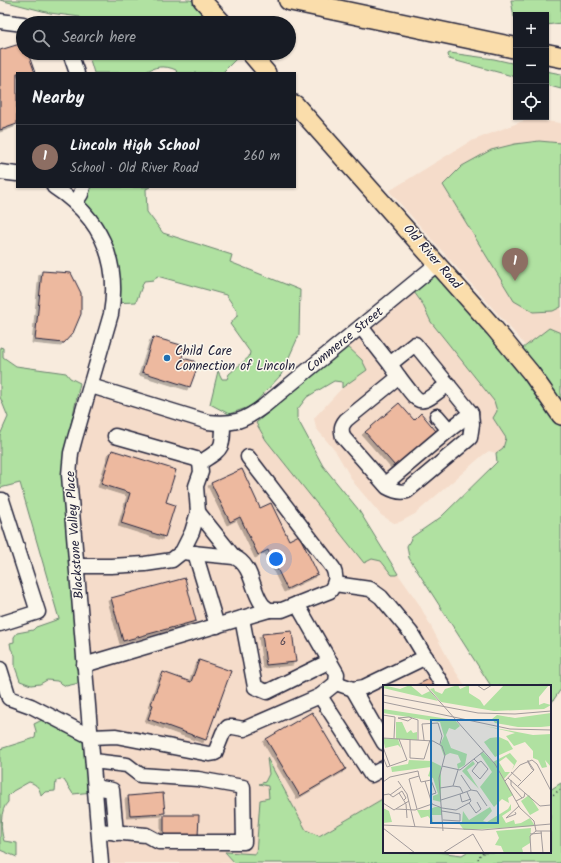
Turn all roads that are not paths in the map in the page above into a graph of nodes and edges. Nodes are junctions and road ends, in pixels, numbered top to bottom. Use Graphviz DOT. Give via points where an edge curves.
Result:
graph roads {
  1 [pos="202,0"];
  2 [pos="289,0"];
  3 [pos="216,16"];
  4 [pos="0,21"];
  5 [pos="16,23"];
  6 [pos="513,47"];
  7 [pos="549,55"];
  8 [pos="561,57"];
  9 [pos="72,60"];
  10 [pos="256,60"];
  11 [pos="77,72"];
  12 [pos="267,72"];
  13 [pos="296,105"];
  14 [pos="0,172"];
  15 [pos="16,174"];
  16 [pos="55,188"];
  17 [pos="83,188"];
  18 [pos="76,203"];
  19 [pos="437,264"];
  20 [pos="360,327"];
  21 [pos="390,364"];
  22 [pos="399,378"];
  23 [pos="448,384"];
  24 [pos="91,386"];
  25 [pos="471,413"];
  26 [pos="437,416"];
  27 [pos="561,416"];
  28 [pos="222,423"];
  29 [pos="449,430"];
  30 [pos="115,436"];
  31 [pos="248,457"];
  32 [pos="200,463"];
  33 [pos="385,484"];
  34 [pos="0,500"];
  35 [pos="198,512"];
  36 [pos="188,553"];
  37 [pos="234,557"];
  38 [pos="76,566"];
  39 [pos="335,584"];
  40 [pos="297,604"];
  41 [pos="269,610"];
  42 [pos="242,618"];
  43 [pos="0,624"];
  44 [pos="217,626"];
  45 [pos="426,657"];
  46 [pos="330,661"];
  47 [pos="84,665"];
  48 [pos="0,669"];
  49 [pos="336,683"];
  50 [pos="381,685"];
  51 [pos="442,685"];
  52 [pos="353,688"];
  53 [pos="320,696"];
  54 [pos="4,702"];
  55 [pos="91,737"];
  56 [pos="383,741"];
  57 [pos="93,761"];
  58 [pos="383,769"];
  59 [pos="95,787"];
  60 [pos="99,832"];
  61 [pos="116,833"];
  62 [pos="101,863"];
  1 -- 3 [label="main road"];
  2 -- 6 [label="highway"];
  4 -- 5 [label="street"];
  7 -- 8 [label="highway"];
  9 -- 11 [label="street"];
  10 -- 12 [label="main road"];
  13 -- 19 [label="main road, Old River Road"];
  14 -- 15 [label="street"];
  16 -- 18 [label="street, Blackstone Valley Place"];
  17 -- 18 [label="street"];
  18 -- 24 [label="street, Blackstone Valley Place" via="101,236 109,256 114,281 111,314"];
  19 -- 20 [label="street, Commerce Street"];
  19 -- 27 [label="main road, Old River Road" via="508,344"];
  20 -- 21 [label="street"];
  20 -- 28 [label="street, Commerce Street" via="254,413 238,422"];
  21 -- 22 [label="street"];
  21 -- 23 [label="street" via="416,344"];
  22 -- 23 [label="street" via="419,401 425,401"];
  22 -- 33 [label="street" via="342,425 341,430 343,437"];
  23 -- 25 [label="street"];
  24 -- 28 [label="street, Commerce Street" via="199,419"];
  24 -- 38 [label="street, Blackstone Valley Place" via="70,460"];
  25 -- 29 [label="street"];
  25 -- 33 [label="street" via="470,438 407,491 399,492"];
  26 -- 29 [label="street"];
  28 -- 32 [label="street" via="223,442 219,451"];
  29 -- 33 [label="street"];
  30 -- 32 [label="street" via="196,459"];
  31 -- 39 [label="street" via="333,568 336,574"];
  32 -- 35 [label="street" via="201,472 196,486"];
  34 -- 43 [label="street" via="38,612"];
  35 -- 36 [label="street"];
  35 -- 37 [label="street"];
  36 -- 37 [label="street"];
  36 -- 38 [label="street" via="172,560 145,564"];
  36 -- 44 [label="street"];
  37 -- 41 [label="street" via="247,569 262,604"];
  38 -- 47 [label="street, Blackstone Valley Place"];
  39 -- 40 [label="street" via="330,590"];
  39 -- 45 [label="street" via="370,589 381,597 411,633"];
  40 -- 41 [label="street" via="282,610"];
  40 -- 46 [label="street"];
  41 -- 42 [label="street"];
  42 -- 44 [label="street"];
  42 -- 46 [label="street" via="255,687 267,692"];
  44 -- 47 [label="street"];
  45 -- 50 [label="street"];
  45 -- 51 [label="street"];
  46 -- 49 [label="street" via="337,674"];
  47 -- 55 [label="street, Blackstone Valley Place"];
  48 -- 54 [label="street"];
  49 -- 52 [label="street"];
  49 -- 53 [label="street"];
  50 -- 52 [label="street"];
  52 -- 56 [label="street"];
  53 -- 55 [label="street" via="244,729 228,727 214,753 209,754 116,736"];
  53 -- 58 [label="street" via="371,776"];
  54 -- 55 [label="street" via="32,706"];
  55 -- 57 [label="street, Blackstone Valley Place"];
  57 -- 59 [label="street, Blackstone Valley Place"];
  57 -- 61 [label="street" via="127,765 140,775 198,779 244,787 244,842 159,842 146,835"];
  59 -- 60 [label="street, Blackstone Valley Place"];
  59 -- 61 [label="street" via="112,790"];
  60 -- 61 [label="street"];
  60 -- 62 [label="street, Blackstone Valley Place"];
}
